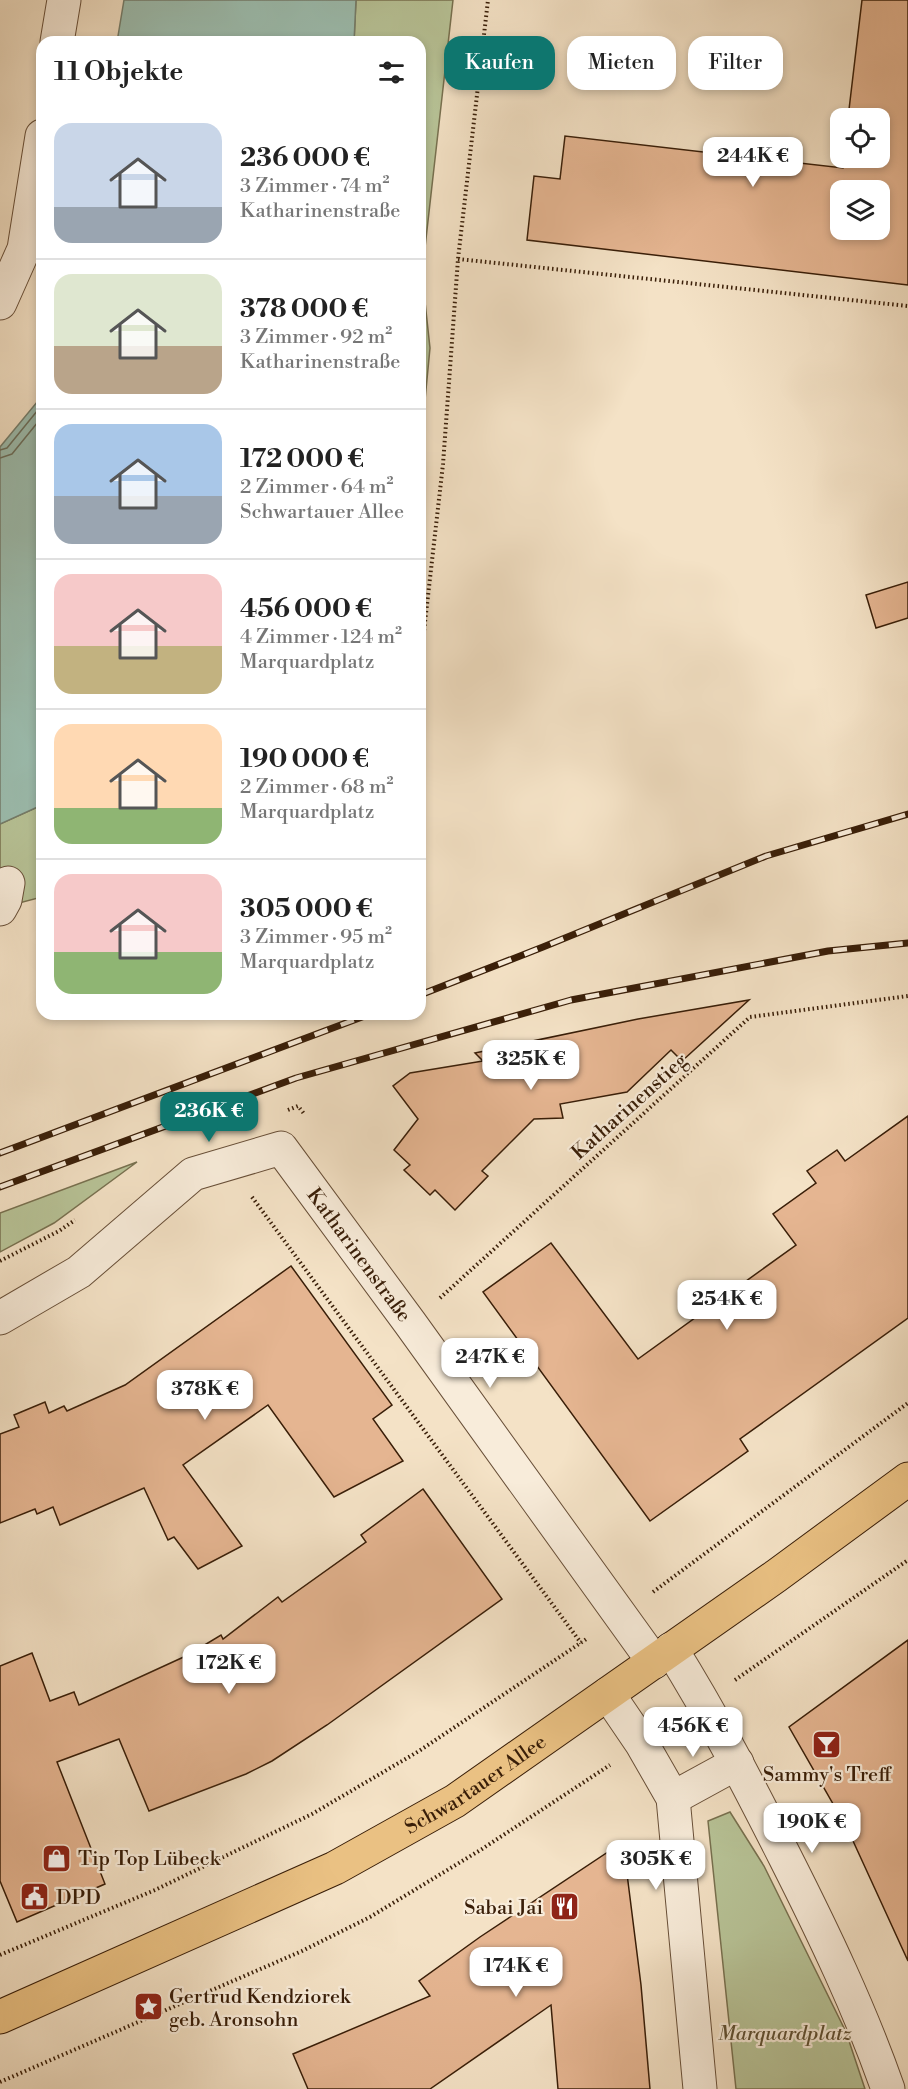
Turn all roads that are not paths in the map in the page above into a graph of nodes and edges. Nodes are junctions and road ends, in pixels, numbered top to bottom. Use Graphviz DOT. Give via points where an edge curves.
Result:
graph roads {
  1 [pos="64,0"];
  2 [pos="58,36"];
  3 [pos="36,174"];
  4 [pos="0,303"];
  5 [pos="0,1318"];
  6 [pos="908,1479"];
  7 [pos="663,1655"];
  8 [pos="608,1694"];
  9 [pos="737,1763"];
  10 [pos="672,1798"];
  11 [pos="0,2017"];
  12 [pos="700,2089"];
  13 [pos="888,2089"];
  1 -- 2 [label="street"];
  3 -- 4 [label="street" via="24,249"];
  5 -- 7 [label="street, Katharinenstraße" via="79,1272 193,1174 281,1148 621,1615"];
  6 -- 7 [label="main road, Schwartauer Allee"];
  7 -- 8 [label="main road, Schwartauer Allee"];
  7 -- 9 [label="street" via="704,1702"];
  8 -- 10 [label="street"];
  8 -- 11 [label="main road, Schwartauer Allee" via="455,1801 335,1868"];
  9 -- 10 [label="street"];
  9 -- 13 [label="street" via="827,1940"];
  10 -- 12 [label="street"];
}
